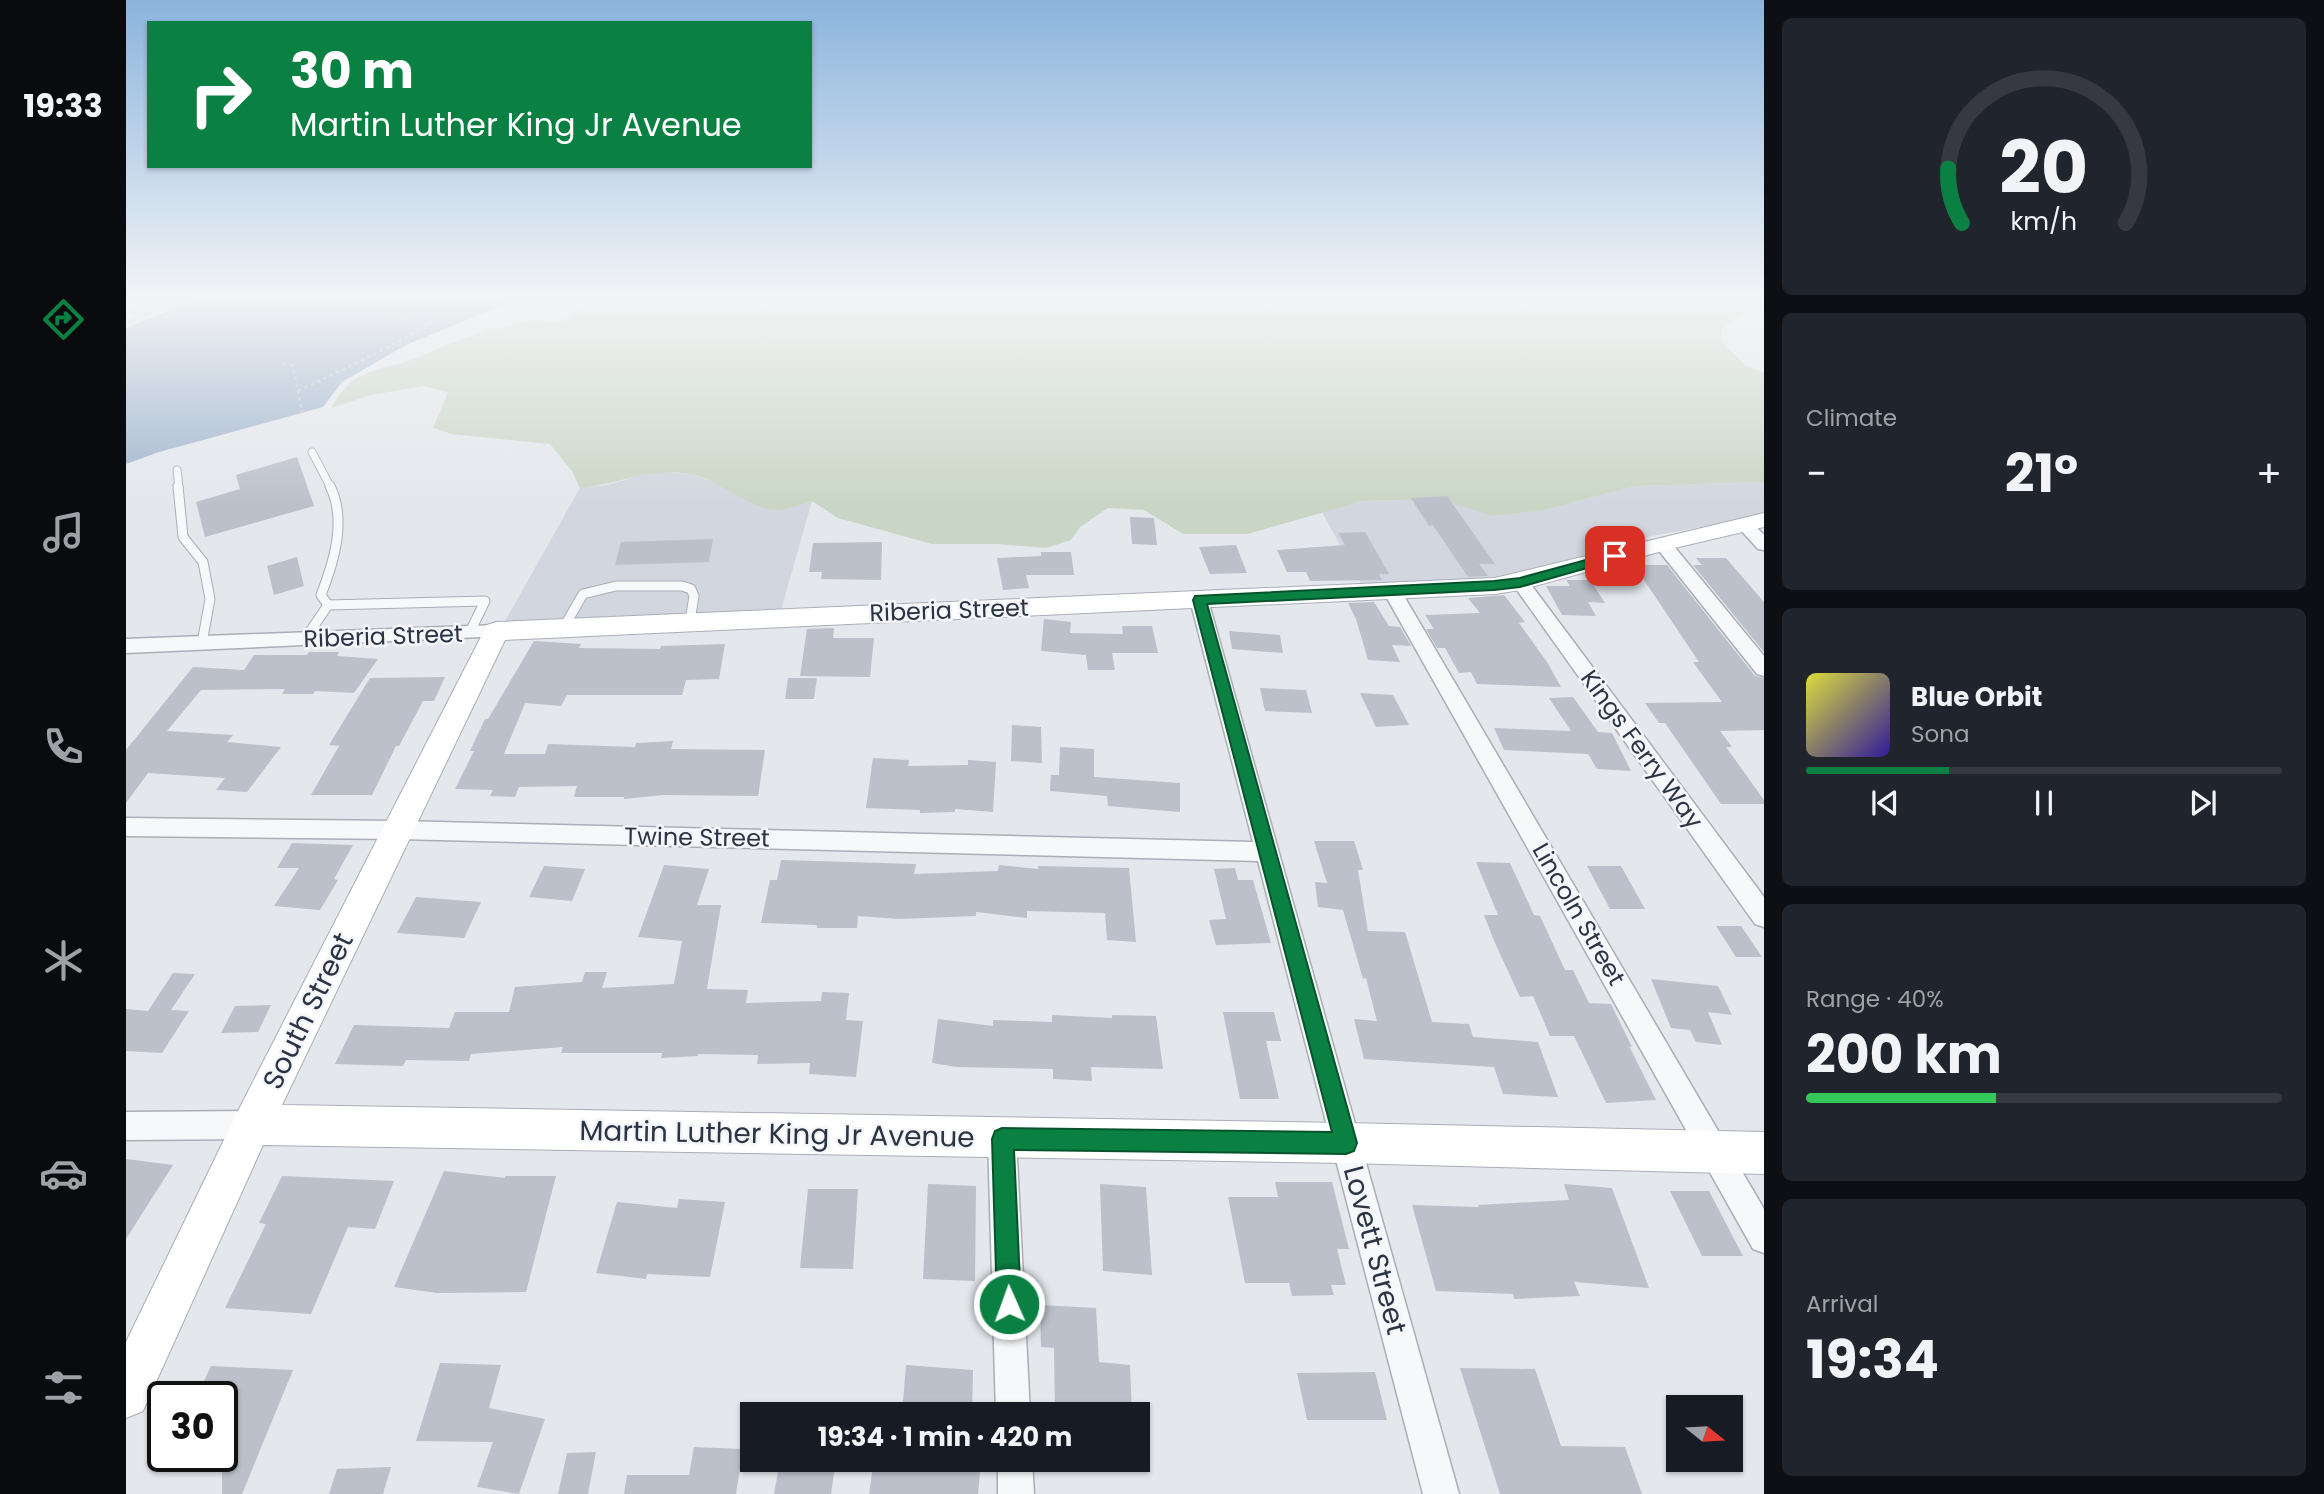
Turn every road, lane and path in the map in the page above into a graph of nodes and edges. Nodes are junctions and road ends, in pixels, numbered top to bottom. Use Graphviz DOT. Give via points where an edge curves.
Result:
graph roads {
  1 [pos="292,366"];
  2 [pos="351,366"];
  3 [pos="298,391"];
  4 [pos="302,413"];
  5 [pos="312,452"];
  6 [pos="177,470"];
  7 [pos="1754,523"];
  8 [pos="1662,543"];
  9 [pos="1764,545"];
  10 [pos="1520,582"];
  11 [pos="1392,591"];
  12 [pos="1199,600"];
  13 [pos="328,605"];
  14 [pos="690,621"];
  15 [pos="564,628"];
  16 [pos="483,632"];
  17 [pos="305,639"];
  18 [pos="202,643"];
  19 [pos="126,646"];
  20 [pos="1764,669"];
  21 [pos="126,827"];
  22 [pos="398,830"];
  23 [pos="1267,852"];
  24 [pos="1764,916"];
  25 [pos="252,1125"];
  26 [pos="126,1126"];
  27 [pos="1002,1139"];
  28 [pos="1346,1143"];
  29 [pos="1714,1152"];
  30 [pos="1764,1153"];
  31 [pos="1764,1238"];
  32 [pos="126,1394"];
  33 [pos="1013,1402"];
  34 [pos="1015,1472"];
  35 [pos="1016,1494"];
  36 [pos="1441,1494"];
  1 -- 3 [label="path"];
  2 -- 3 [label="path"];
  3 -- 4 [label="path"];
  5 -- 13 [label="lane" via="337,500 336,556 321,595"];
  6 -- 18 [label="lane" via="183,537 203,562 210,599"];
  7 -- 8 [label="street, Riberia Street"];
  7 -- 9 [label="street"];
  8 -- 10 [label="street, Riberia Street"];
  8 -- 20 [label="street"];
  10 -- 11 [label="street, Riberia Street"];
  10 -- 24 [label="street, Kings Ferry Way"];
  11 -- 12 [label="street, Riberia Street"];
  11 -- 29 [label="street, Lincoln Street"];
  12 -- 14 [label="street, Riberia Street"];
  12 -- 23 [label="street, Lovett Street"];
  13 -- 16 [label="lane" via="485,601"];
  13 -- 17 [label="lane"];
  14 -- 15 [label="street, Riberia Street"];
  14 -- 15 [label="lane" via="691,589 605,587 580,596"];
  15 -- 16 [label="street, Riberia Street"];
  16 -- 17 [label="street, Riberia Street"];
  16 -- 22 [label="street, South Street"];
  17 -- 18 [label="street, Riberia Street"];
  18 -- 19 [label="street, Riberia Street"];
  21 -- 22 [label="street, Twine Street"];
  22 -- 23 [label="street, Twine Street"];
  22 -- 25 [label="street, South Street"];
  23 -- 28 [label="street, Lovett Street"];
  25 -- 26 [label="street"];
  25 -- 27 [label="street, Martin Luther King Jr Avenue"];
  25 -- 32 [label="street, South Street"];
  27 -- 28 [label="street, Martin Luther King Jr Avenue"];
  27 -- 33 [label="street"];
  28 -- 29 [label="street, Martin Luther King Jr Avenue"];
  28 -- 36 [label="street, Lovett Street"];
  29 -- 30 [label="street, Martin Luther King Jr Avenue"];
  29 -- 31 [label="street, Lincoln Street"];
  34 -- 35 [label="street"];
}
